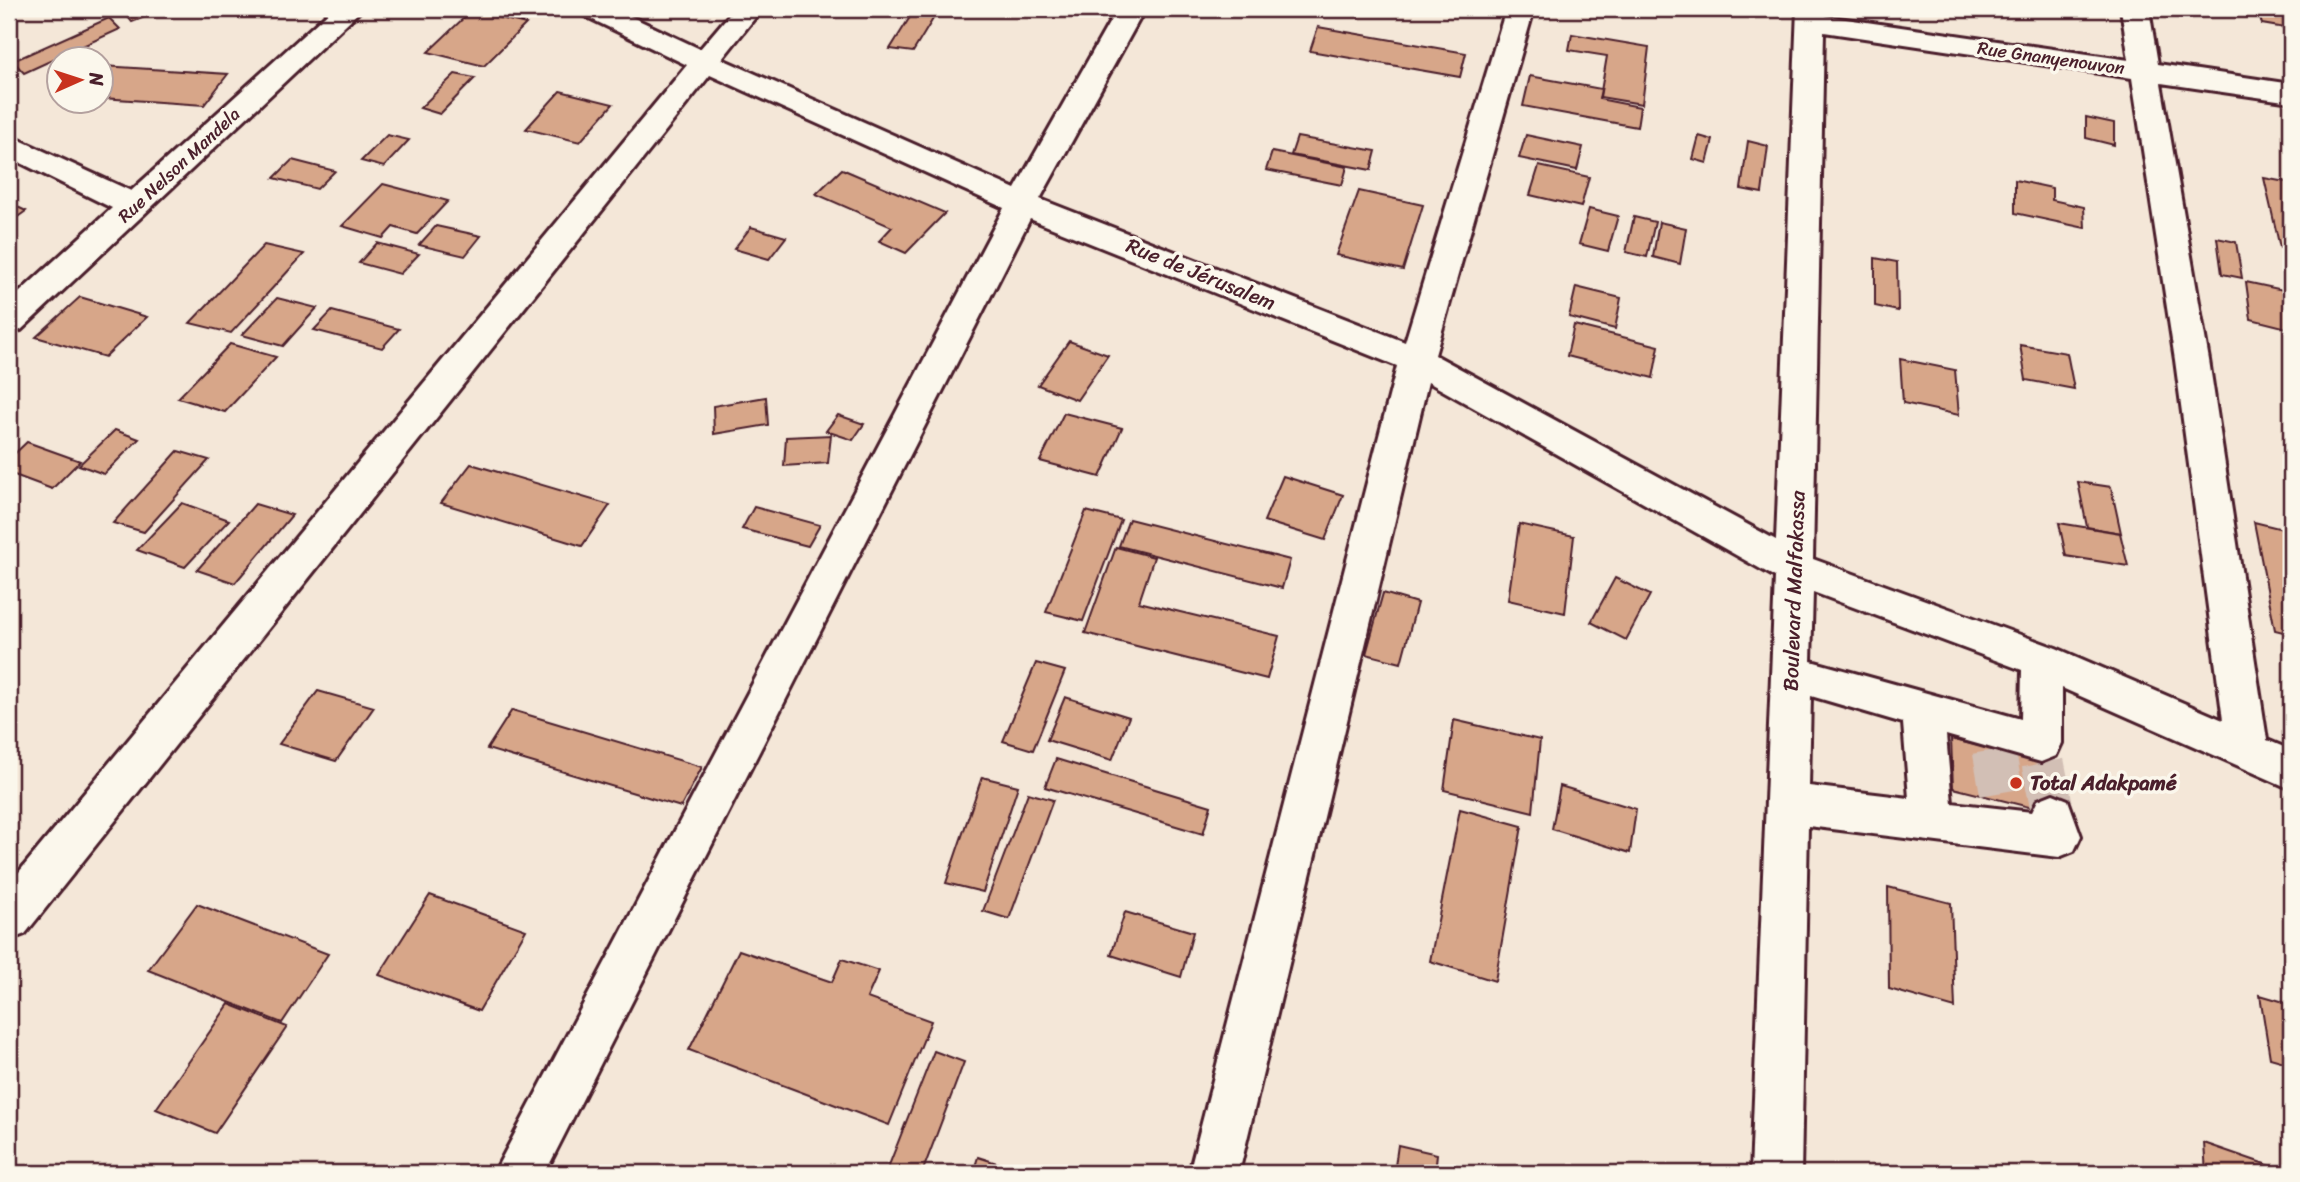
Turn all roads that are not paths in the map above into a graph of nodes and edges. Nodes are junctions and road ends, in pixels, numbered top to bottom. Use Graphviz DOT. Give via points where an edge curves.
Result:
graph roads {
  1 [pos="348,9"];
  2 [pos="593,9"];
  3 [pos="748,9"];
  4 [pos="1131,9"];
  5 [pos="1520,9"];
  6 [pos="2135,9"];
  7 [pos="1811,15"];
  8 [pos="705,62"];
  9 [pos="2146,72"];
  10 [pos="2291,93"];
  11 [pos="9,145"];
  12 [pos="1022,204"];
  13 [pos="135,206"];
  14 [pos="9,321"];
  15 [pos="1416,360"];
  16 [pos="1795,569"];
  17 [pos="2042,660"];
  18 [pos="1791,673"];
  19 [pos="1923,711"];
  20 [pos="2248,749"];
  21 [pos="2291,770"];
  22 [pos="1787,803"];
  23 [pos="2053,814"];
  24 [pos="1932,821"];
  25 [pos="9,918"];
  26 [pos="519,1173"];
  27 [pos="1214,1173"];
  28 [pos="1776,1173"];
  1 -- 13 [label="street, Rue Nelson Mandela"];
  2 -- 8 [label="street, Rue de Jérusalem"];
  3 -- 8 [label="street"];
  4 -- 12 [label="street"];
  5 -- 15 [label="street"];
  6 -- 9 [label="street"];
  7 -- 9 [label="street, Rue Gnanyenouvon"];
  7 -- 16 [label="street, Boulevard Malfakassa"];
  8 -- 12 [label="street, Rue de Jérusalem"];
  8 -- 25 [label="street"];
  9 -- 10 [label="street, Rue Gnanyenouvon"];
  9 -- 20 [label="street"];
  11 -- 13 [label="street"];
  12 -- 15 [label="street, Rue de Jérusalem"];
  12 -- 26 [label="street"];
  13 -- 14 [label="street, Rue Nelson Mandela"];
  15 -- 16 [label="street, Rue de Jérusalem"];
  15 -- 27 [label="street"];
  16 -- 17 [label="street, Rue de Jérusalem"];
  16 -- 18 [label="street, Boulevard Malfakassa"];
  17 -- 19 [label="street" via="2042,753"];
  17 -- 20 [label="street, Rue de Jérusalem"];
  18 -- 19 [label="street"];
  18 -- 22 [label="street, Boulevard Malfakassa"];
  19 -- 24 [label="street"];
  20 -- 21 [label="street, Rue de Jérusalem"];
  22 -- 24 [label="street"];
  22 -- 28 [label="street, Boulevard Malfakassa"];
  23 -- 24 [label="street" via="2059,836 2004,815"];
}
